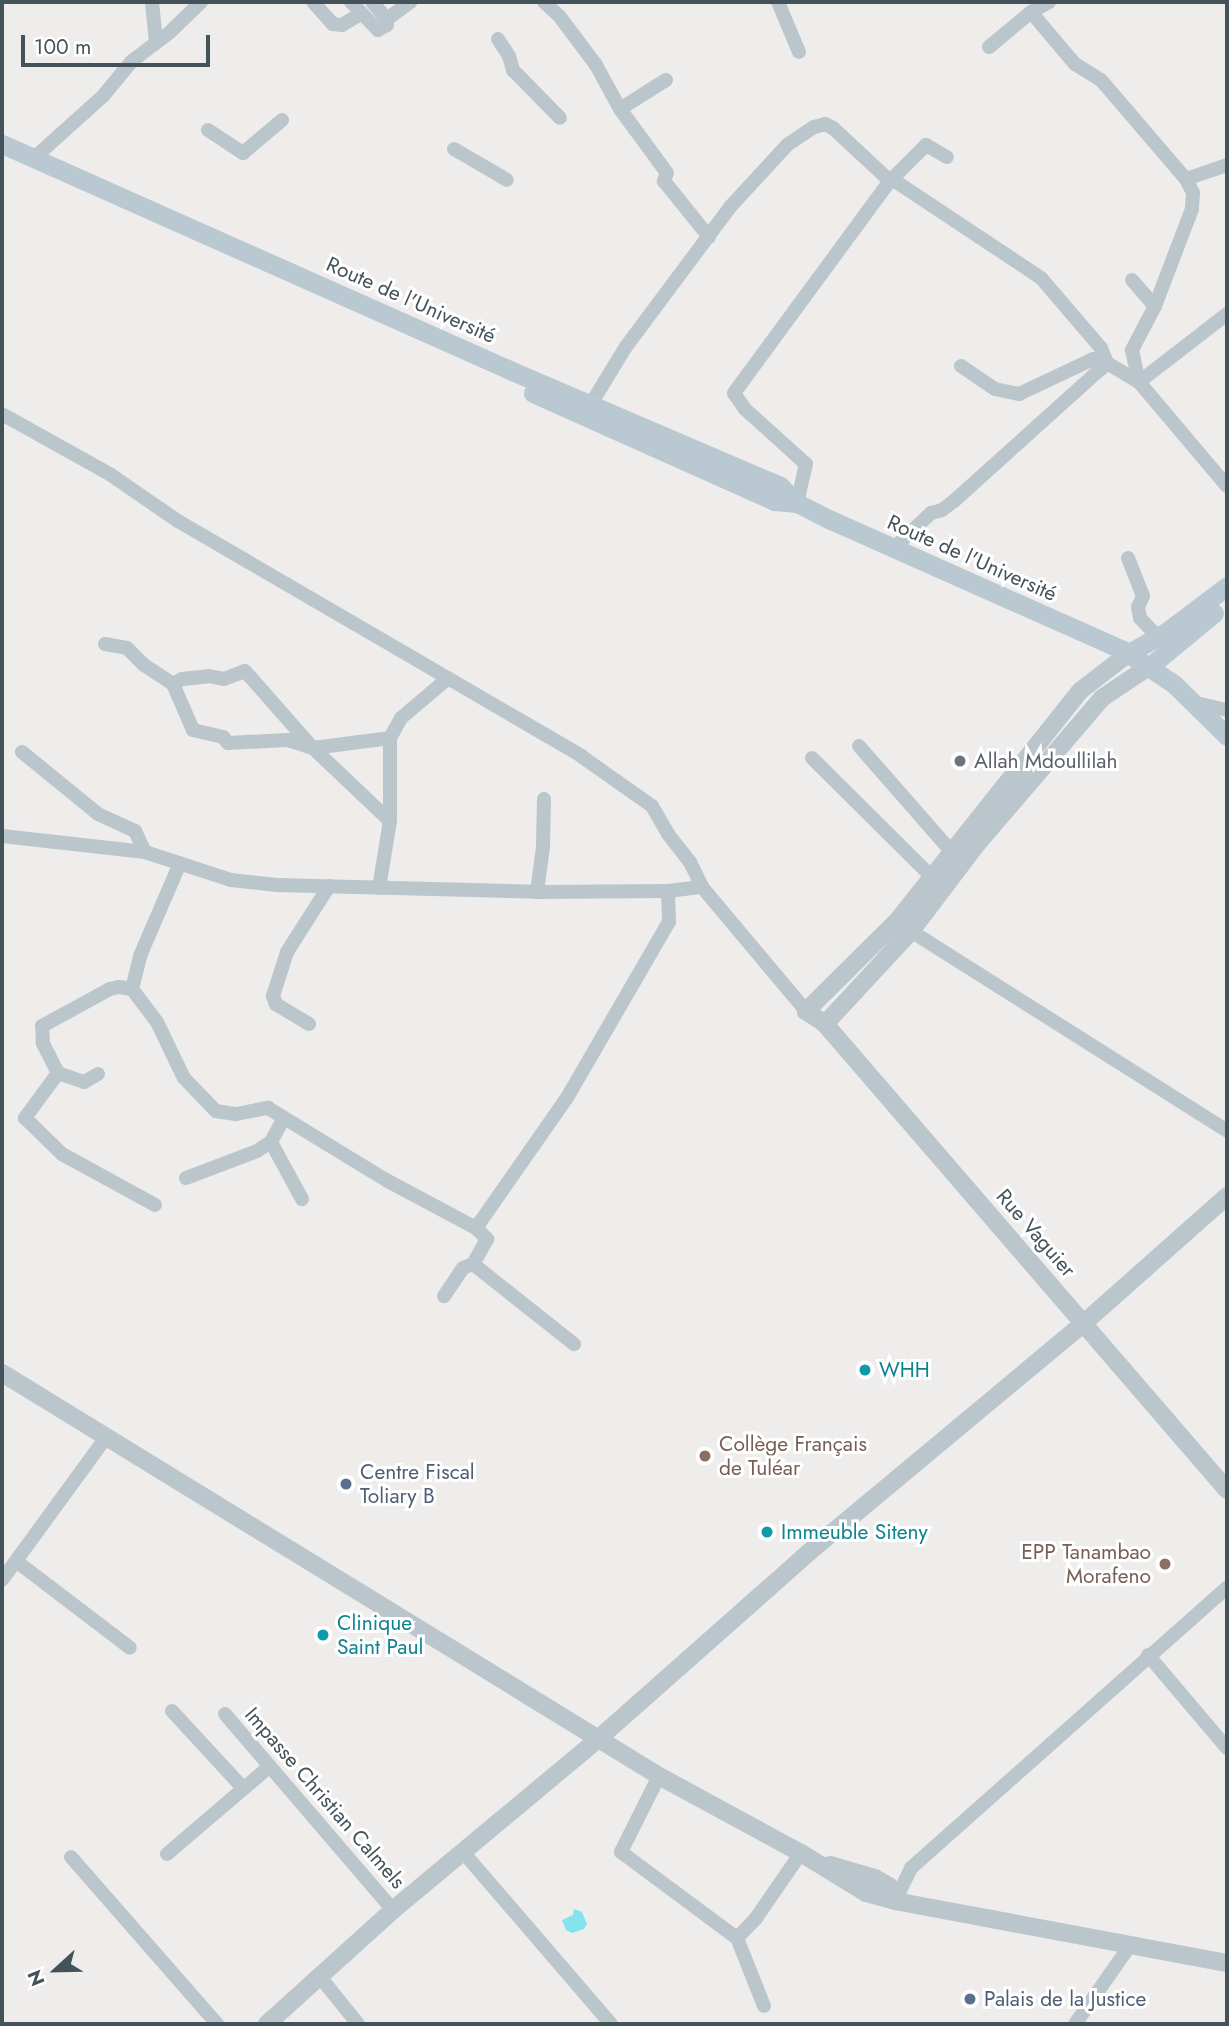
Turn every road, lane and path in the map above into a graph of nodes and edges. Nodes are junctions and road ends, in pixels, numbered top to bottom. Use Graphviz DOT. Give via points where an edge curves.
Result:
graph roads {
  1 [pos="152,2"];
  2 [pos="201,2"];
  3 [pos="313,2"];
  4 [pos="372,2"];
  5 [pos="410,2"];
  6 [pos="544,2"];
  7 [pos="778,2"];
  8 [pos="1049,2"];
  9 [pos="356,8"];
  10 [pos="1031,12"];
  11 [pos="387,19"];
  12 [pos="498,39"];
  13 [pos="156,41"];
  14 [pos="989,47"];
  15 [pos="799,52"];
  16 [pos="666,80"];
  17 [pos="620,109"];
  18 [pos="560,118"];
  19 [pos="282,120"];
  20 [pos="208,130"];
  21 [pos="2,144"];
  22 [pos="454,149"];
  23 [pos="2,155"];
  24 [pos="947,157"];
  25 [pos="34,158"];
  26 [pos="1227,165"];
  27 [pos="1186,179"];
  28 [pos="507,180"];
  29 [pos="891,180"];
  30 [pos="709,236"];
  31 [pos="1132,280"];
  32 [pos="1155,306"];
  33 [pos="1225,320"];
  34 [pos="961,366"];
  35 [pos="1104,366"];
  36 [pos="1139,382"];
  37 [pos="591,404"];
  38 [pos="2,414"];
  39 [pos="1227,486"];
  40 [pos="797,503"];
  41 [pos="895,547"];
  42 [pos="1128,558"];
  43 [pos="1227,586"];
  44 [pos="1227,601"];
  45 [pos="1158,637"];
  46 [pos="105,644"];
  47 [pos="1129,653"];
  48 [pos="1150,666"];
  49 [pos="446,680"];
  50 [pos="173,684"];
  51 [pos="1196,703"];
  52 [pos="1227,710"];
  53 [pos="1227,736"];
  54 [pos="390,738"];
  55 [pos="859,746"];
  56 [pos="313,748"];
  57 [pos="22,752"];
  58 [pos="812,758"];
  59 [pos="544,799"];
  60 [pos="390,821"];
  61 [pos="3,833"];
  62 [pos="951,850"];
  63 [pos="145,852"];
  64 [pos="180,863"];
  65 [pos="931,876"];
  66 [pos="330,886"];
  67 [pos="702,887"];
  68 [pos="379,888"];
  69 [pos="668,891"];
  70 [pos="537,892"];
  71 [pos="904,926"];
  72 [pos="132,989"];
  73 [pos="806,1011"];
  74 [pos="309,1024"];
  75 [pos="825,1024"];
  76 [pos="58,1073"];
  77 [pos="97,1074"];
  78 [pos="284,1118"];
  79 [pos="1227,1131"];
  80 [pos="271,1142"];
  81 [pos="186,1178"];
  82 [pos="1227,1196"];
  83 [pos="302,1199"];
  84 [pos="155,1205"];
  85 [pos="476,1228"];
  86 [pos="473,1264"];
  87 [pos="444,1296"];
  88 [pos="1084,1323"];
  89 [pos="573,1344"];
  90 [pos="2,1373"];
  91 [pos="107,1436"];
  92 [pos="1227,1490"];
  93 [pos="16,1560"];
  94 [pos="2,1580"];
  95 [pos="1227,1587"];
  96 [pos="130,1648"];
  97 [pos="1149,1655"];
  98 [pos="172,1711"];
  99 [pos="225,1714"];
  100 [pos="598,1739"];
  101 [pos="1227,1748"];
  102 [pos="270,1766"];
  103 [pos="659,1776"];
  104 [pos="243,1788"];
  105 [pos="463,1852"];
  106 [pos="801,1853"];
  107 [pos="167,1854"];
  108 [pos="71,1857"];
  109 [pos="895,1901"];
  110 [pos="393,1910"];
  111 [pos="737,1938"];
  112 [pos="1131,1944"];
  113 [pos="1227,1963"];
  114 [pos="320,1977"];
  115 [pos="764,2006"];
  116 [pos="270,2023"];
  117 [pos="217,2024"];
  118 [pos="358,2024"];
  119 [pos="611,2024"];
  120 [pos="1075,2024"];
  1 -- 13 [label="street"];
  2 -- 13 [label="street"];
  3 -- 9 [label="street" via="333,24 342,25"];
  4 -- 11 [label="street"];
  5 -- 11 [label="street"];
  6 -- 17 [label="street" via="596,65"];
  7 -- 15 [label="street"];
  8 -- 10 [label="street"];
  9 -- 11 [label="street" via="378,30"];
  10 -- 14 [label="street"];
  10 -- 27 [label="street" via="1075,64 1101,80"];
  12 -- 18 [label="street" via="513,70"];
  13 -- 25 [label="street"];
  16 -- 17 [label="street"];
  17 -- 30 [label="street" via="667,173 664,181"];
  19 -- 20 [label="street" via="243,153"];
  21 -- 25 [label="main road, Route de l'Université"];
  22 -- 28 [label="street"];
  23 -- 40 [label="main road, Route de l'Université" via="774,501"];
  24 -- 29 [label="street" via="926,145"];
  25 -- 37 [label="main road, Route de l'Université"];
  26 -- 27 [label="street"];
  27 -- 32 [label="street" via="1193,193 1192,209"];
  29 -- 30 [label="street" via="834,128 825,124 814,127 787,145"];
  29 -- 35 [label="street" via="1041,278 1101,348"];
  29 -- 40 [label="street" via="734,393 745,409 806,464"];
  30 -- 37 [label="street" via="625,348"];
  31 -- 32 [label="street"];
  32 -- 36 [label="street" via="1132,350"];
  33 -- 36 [label="street"];
  34 -- 35 [label="street" via="995,389 1019,394 1093,359"];
  35 -- 36 [label="street"];
  35 -- 41 [label="street" via="954,501 931,513"];
  36 -- 39 [label="street"];
  37 -- 40 [label="main road, Route de l'Université" via="780,486"];
  38 -- 49 [label="street" via="111,475 178,522"];
  40 -- 41 [label="main road, Route de l'Université"];
  41 -- 47 [label="main road, Route de l'Université"];
  42 -- 45 [label="street" via="1143,596 1140,618"];
  43 -- 45 [label="main road"];
  44 -- 48 [label="main road"];
  45 -- 47 [label="main road"];
  46 -- 50 [label="street" via="127,648"];
  47 -- 48 [label="main road, Route de l'Université"];
  47 -- 62 [label="street" via="1080,691"];
  48 -- 51 [label="main road, Route de l'Université"];
  48 -- 71 [label="street" via="1102,698"];
  49 -- 54 [label="street" via="401,718"];
  49 -- 67 [label="street" via="581,756 652,806"];
  50 -- 56 [label="street" via="193,730 223,737 228,743 288,740"];
  50 -- 56 [label="street" via="209,676 224,679 245,671"];
  51 -- 52 [label="street"];
  51 -- 53 [label="main road, Route de l'Université"];
  54 -- 56 [label="street"];
  54 -- 60 [label="street"];
  55 -- 62 [label="street"];
  56 -- 60 [label="street"];
  57 -- 63 [label="street" via="98,814 135,831"];
  58 -- 65 [label="street"];
  59 -- 70 [label="street"];
  60 -- 68 [label="street"];
  61 -- 63 [label="street"];
  62 -- 65 [label="street"];
  63 -- 64 [label="street"];
  64 -- 66 [label="street" via="232,880"];
  64 -- 72 [label="street" via="140,956"];
  65 -- 71 [label="street"];
  66 -- 68 [label="street"];
  66 -- 74 [label="street" via="287,952 273,996 276,1003"];
  67 -- 69 [label="street"];
  67 -- 73 [label="street"];
  68 -- 70 [label="street"];
  69 -- 70 [label="street"];
  69 -- 85 [label="street" via="669,922 568,1096"];
  71 -- 73 [label="street"];
  71 -- 75 [label="street"];
  71 -- 79 [label="street"];
  72 -- 76 [label="street" via="110,989 42,1026 43,1043"];
  72 -- 78 [label="street" via="157,1023 184,1078 204,1102 216,1111 236,1114 268,1108"];
  73 -- 75 [label="street, Rue Vaguier"];
  75 -- 88 [label="street, Rue Vaguier"];
  76 -- 77 [label="street" via="84,1082"];
  76 -- 84 [label="street" via="24,1118 62,1154"];
  78 -- 80 [label="street"];
  78 -- 85 [label="street"];
  80 -- 81 [label="street" via="238,1160"];
  80 -- 83 [label="street"];
  82 -- 88 [label="street"];
  85 -- 86 [label="street" via="487,1239"];
  86 -- 87 [label="street" via="463,1268"];
  86 -- 89 [label="street"];
  88 -- 92 [label="street, Rue Vaguier"];
  88 -- 100 [label="street" via="815,1546"];
  90 -- 91 [label="street"];
  91 -- 93 [label="street"];
  91 -- 100 [label="street"];
  93 -- 94 [label="street"];
  93 -- 96 [label="street"];
  95 -- 97 [label="street"];
  97 -- 101 [label="street"];
  97 -- 109 [label="street" via="911,1868"];
  98 -- 104 [label="street"];
  99 -- 102 [label="street, Impasse Christian Calmels"];
  100 -- 103 [label="street"];
  100 -- 105 [label="street"];
  102 -- 104 [label="street"];
  102 -- 110 [label="street, Impasse Christian Calmels"];
  103 -- 106 [label="street"];
  103 -- 111 [label="street" via="621,1852"];
  104 -- 107 [label="street"];
  105 -- 110 [label="street"];
  105 -- 119 [label="street"];
  106 -- 109 [label="street" via="866,1893"];
  106 -- 111 [label="street"];
  108 -- 117 [label="street"];
  109 -- 112 [label="street"];
  110 -- 114 [label="street"];
  111 -- 115 [label="street"];
  112 -- 113 [label="street"];
  112 -- 120 [label="street"];
  114 -- 116 [label="street"];
  114 -- 118 [label="street"];
}
